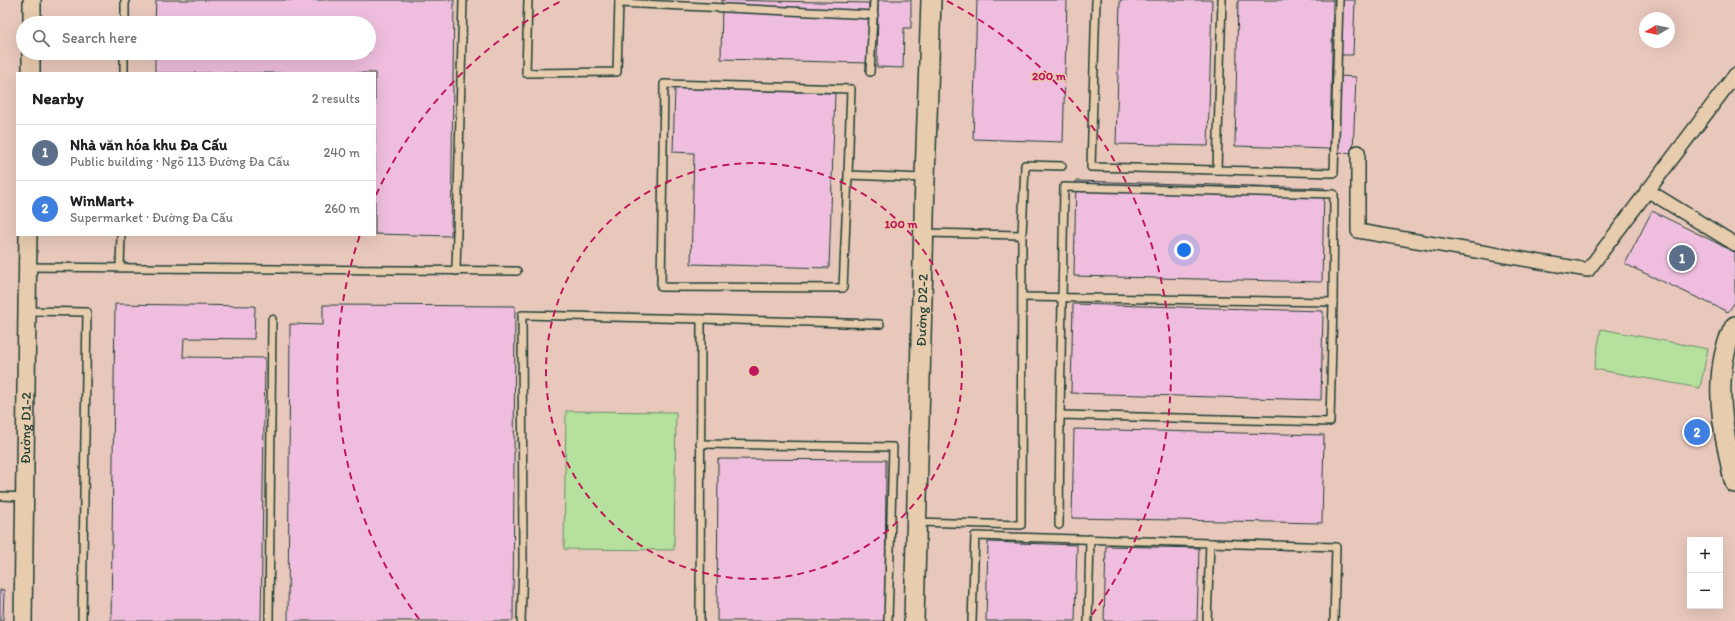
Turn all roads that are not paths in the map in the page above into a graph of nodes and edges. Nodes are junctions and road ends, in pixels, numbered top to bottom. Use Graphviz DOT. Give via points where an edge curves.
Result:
graph roads {
  1 [pos="32,0"];
  2 [pos="125,0"];
  3 [pos="463,0"];
  4 [pos="528,0"];
  5 [pos="874,0"];
  6 [pos="931,0"];
  7 [pos="1096,0"];
  8 [pos="1222,0"];
  9 [pos="1338,0"];
  10 [pos="619,2"];
  11 [pos="874,15"];
  12 [pos="32,16"];
  13 [pos="125,16"];
  14 [pos="31,60"];
  15 [pos="124,60"];
  16 [pos="31,72"];
  17 [pos="124,72"];
  18 [pos="870,72"];
  19 [pos="1735,75"];
  20 [pos="1358,152"];
  21 [pos="1062,166"];
  22 [pos="1217,170"];
  23 [pos="848,175"];
  24 [pos="924,178"];
  25 [pos="1647,190"];
  26 [pos="923,233"];
  27 [pos="1022,235"];
  28 [pos="28,236"];
  29 [pos="121,236"];
  30 [pos="1735,244"];
  31 [pos="27,267"];
  32 [pos="120,267"];
  33 [pos="456,271"];
  34 [pos="517,271"];
  35 [pos="1022,297"];
  36 [pos="1061,297"];
  37 [pos="1333,302"];
  38 [pos="26,311"];
  39 [pos="272,319"];
  40 [pos="701,319"];
  41 [pos="880,324"];
  42 [pos="1735,326"];
  43 [pos="1060,415"];
  44 [pos="1728,418"];
  45 [pos="700,444"];
  46 [pos="1735,483"];
  47 [pos="0,496"];
  48 [pos="25,497"];
  49 [pos="917,522"];
  50 [pos="1059,525"];
  51 [pos="1090,539"];
  52 [pos="1210,543"];
  53 [pos="23,621"];
  54 [pos="82,621"];
  55 [pos="269,621"];
  56 [pos="521,621"];
  57 [pos="700,621"];
  58 [pos="888,621"];
  59 [pos="914,621"];
  60 [pos="972,621"];
  61 [pos="1088,621"];
  62 [pos="1207,621"];
  63 [pos="1334,621"];
  1 -- 12 [label="street"];
  2 -- 13 [label="lane"];
  3 -- 33 [label="lane"];
  4 -- 10 [label="lane" via="526,72 617,72"];
  5 -- 11 [label="lane"];
  6 -- 24 [label="main road, Đường D2-2"];
  7 -- 22 [label="lane" via="1091,167"];
  8 -- 22 [label="lane"];
  9 -- 22 [label="lane" via="1334,173"];
  10 -- 11 [label="lane"];
  11 -- 18 [label="lane"];
  14 -- 16 [label="street"];
  15 -- 17 [label="lane"];
  19 -- 25 [label="street"];
  20 -- 25 [label="street" via="1358,231 1588,270"];
  21 -- 27 [label="lane" via="1025,165"];
  23 -- 23 [label="lane" via="851,89 664,84 661,286 843,288"];
  23 -- 24 [label="lane"];
  24 -- 26 [label="main road, Đường D2-2"];
  25 -- 30 [label="street"];
  26 -- 27 [label="lane"];
  26 -- 49 [label="main road, Đường D2-2"];
  27 -- 35 [label="lane"];
  28 -- 31 [label="street, Đường D1-2"];
  29 -- 32 [label="lane"];
  31 -- 32 [label="lane"];
  31 -- 38 [label="street, Đường D1-2"];
  32 -- 33 [label="lane"];
  33 -- 34 [label="lane"];
  35 -- 36 [label="lane"];
  35 -- 49 [label="lane" via="1021,525"];
  36 -- 37 [label="lane"];
  36 -- 37 [label="lane" via="1064,187 1334,194"];
  36 -- 43 [label="lane"];
  37 -- 43 [label="lane" via="1330,422"];
  38 -- 48 [label="street, Đường D1-2"];
  38 -- 54 [label="lane" via="87,312"];
  39 -- 55 [label="lane"];
  40 -- 41 [label="lane"];
  40 -- 45 [label="lane"];
  40 -- 56 [label="lane" via="522,315"];
  42 -- 44 [label="main road" via="1725,354 1721,396"];
  43 -- 50 [label="lane"];
  44 -- 46 [label="main road" via="1722,427"];
  45 -- 57 [label="lane"];
  45 -- 58 [label="lane" via="893,447"];
  47 -- 48 [label="lane"];
  48 -- 53 [label="street, Đường D1-2"];
  49 -- 59 [label="main road, Đường D2-2"];
  51 -- 52 [label="lane"];
  51 -- 60 [label="lane" via="975,536"];
  51 -- 61 [label="lane"];
  52 -- 62 [label="lane"];
  52 -- 63 [label="lane" via="1336,547"];
}
